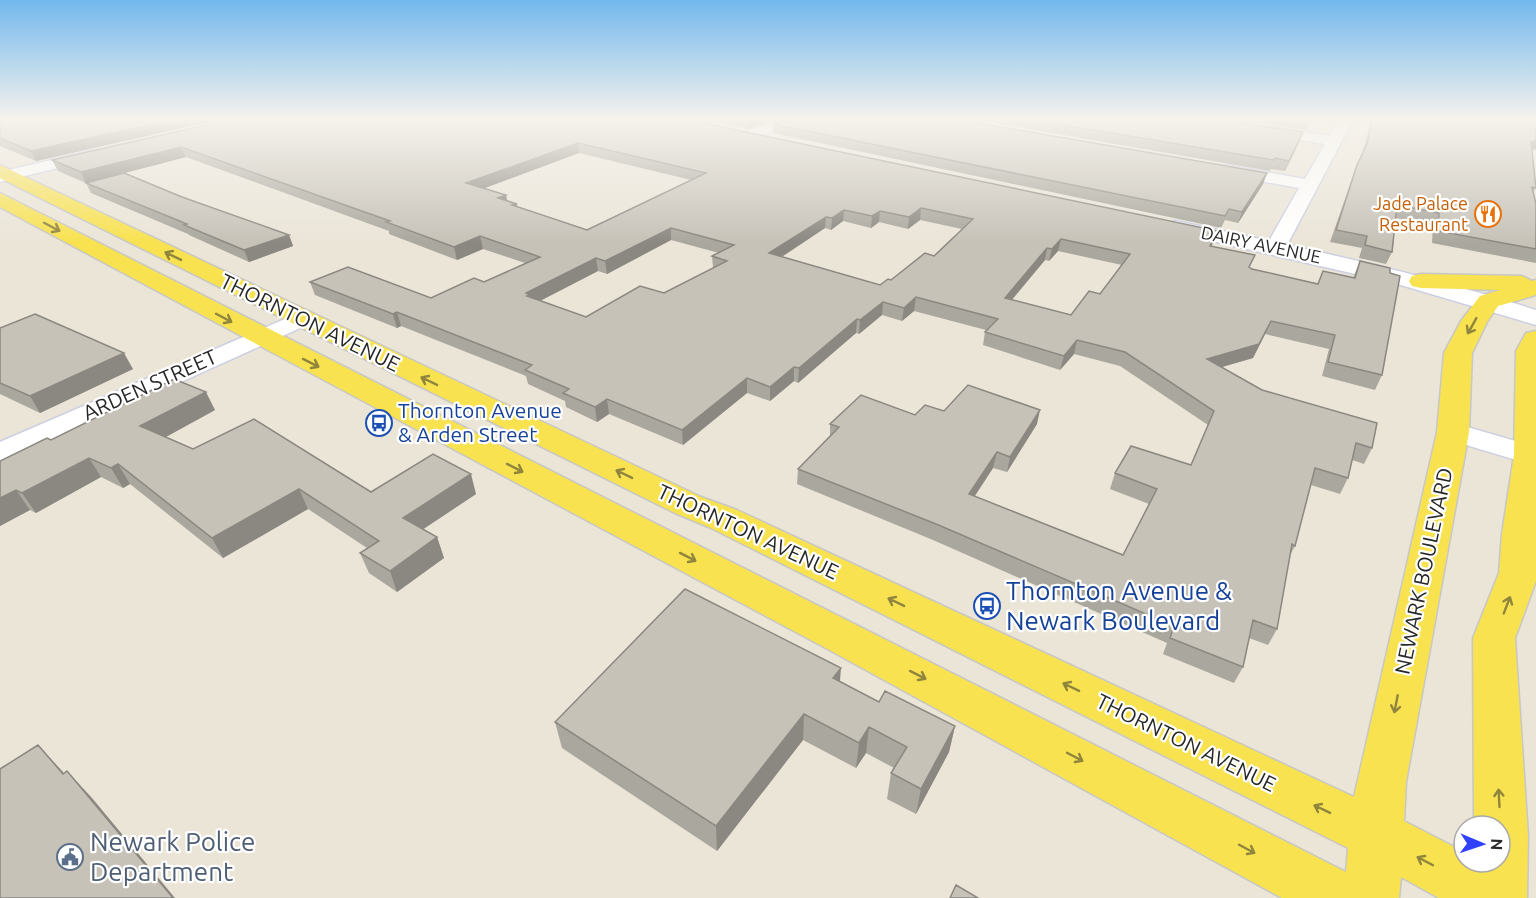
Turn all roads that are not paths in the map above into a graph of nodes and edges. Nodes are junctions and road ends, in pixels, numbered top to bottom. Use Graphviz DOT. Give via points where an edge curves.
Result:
graph roads {
  1 [pos="70,160"];
  2 [pos="1324,160"];
  3 [pos="1207,167"];
  4 [pos="3,174"];
  5 [pos="1311,185"];
  6 [pos="0,199"];
  7 [pos="1159,224"];
  8 [pos="1275,248"];
  9 [pos="1421,281"];
  10 [pos="1536,285"];
  11 [pos="1489,302"];
  12 [pos="1536,318"];
  13 [pos="280,328"];
  14 [pos="1536,339"];
  15 [pos="1453,432"];
  16 [pos="0,453"];
  17 [pos="1533,456"];
  18 [pos="1375,834"];
  19 [pos="1338,898"];
  20 [pos="1371,898"];
  21 [pos="1497,898"];
  1 -- 4 [label="street"];
  2 -- 5 [label="street"];
  3 -- 5 [label="street"];
  13 -- 4 [label="main road, THORNTON AVENUE, one-way"];
  5 -- 8 [label="street"];
  6 -- 13 [label="main road, THORNTON AVENUE, one-way"];
  7 -- 8 [label="street, DAIRY AVENUE"];
  8 -- 9 [label="street, DAIRY AVENUE"];
  9 -- 10 [label="main road"];
  9 -- 11 [label="street, DAIRY AVENUE"];
  10 -- 11 [label="main road"];
  11 -- 12 [label="street, DAIRY AVENUE"];
  11 -- 15 [label="main road, NEWARK BOULEVARD, one-way" via="1458,353"];
  13 -- 16 [label="street, ARDEN STREET"];
  18 -- 13 [label="main road, THORNTON AVENUE, one-way" via="735,524"];
  13 -- 19 [label="main road, THORNTON AVENUE, one-way"];
  14 -- 17 [label="main road" via="1530,351"];
  15 -- 17 [label="street"];
  15 -- 18 [label="main road, NEWARK BOULEVARD, one-way" via="1381,782"];
  21 -- 17 [label="main road, one-way" via="1501,836 1494,638 1519,573"];
  18 -- 20 [label="main road, NEWARK BOULEVARD"];
  21 -- 18 [label="main road, THORNTON AVENUE, one-way"];
}
